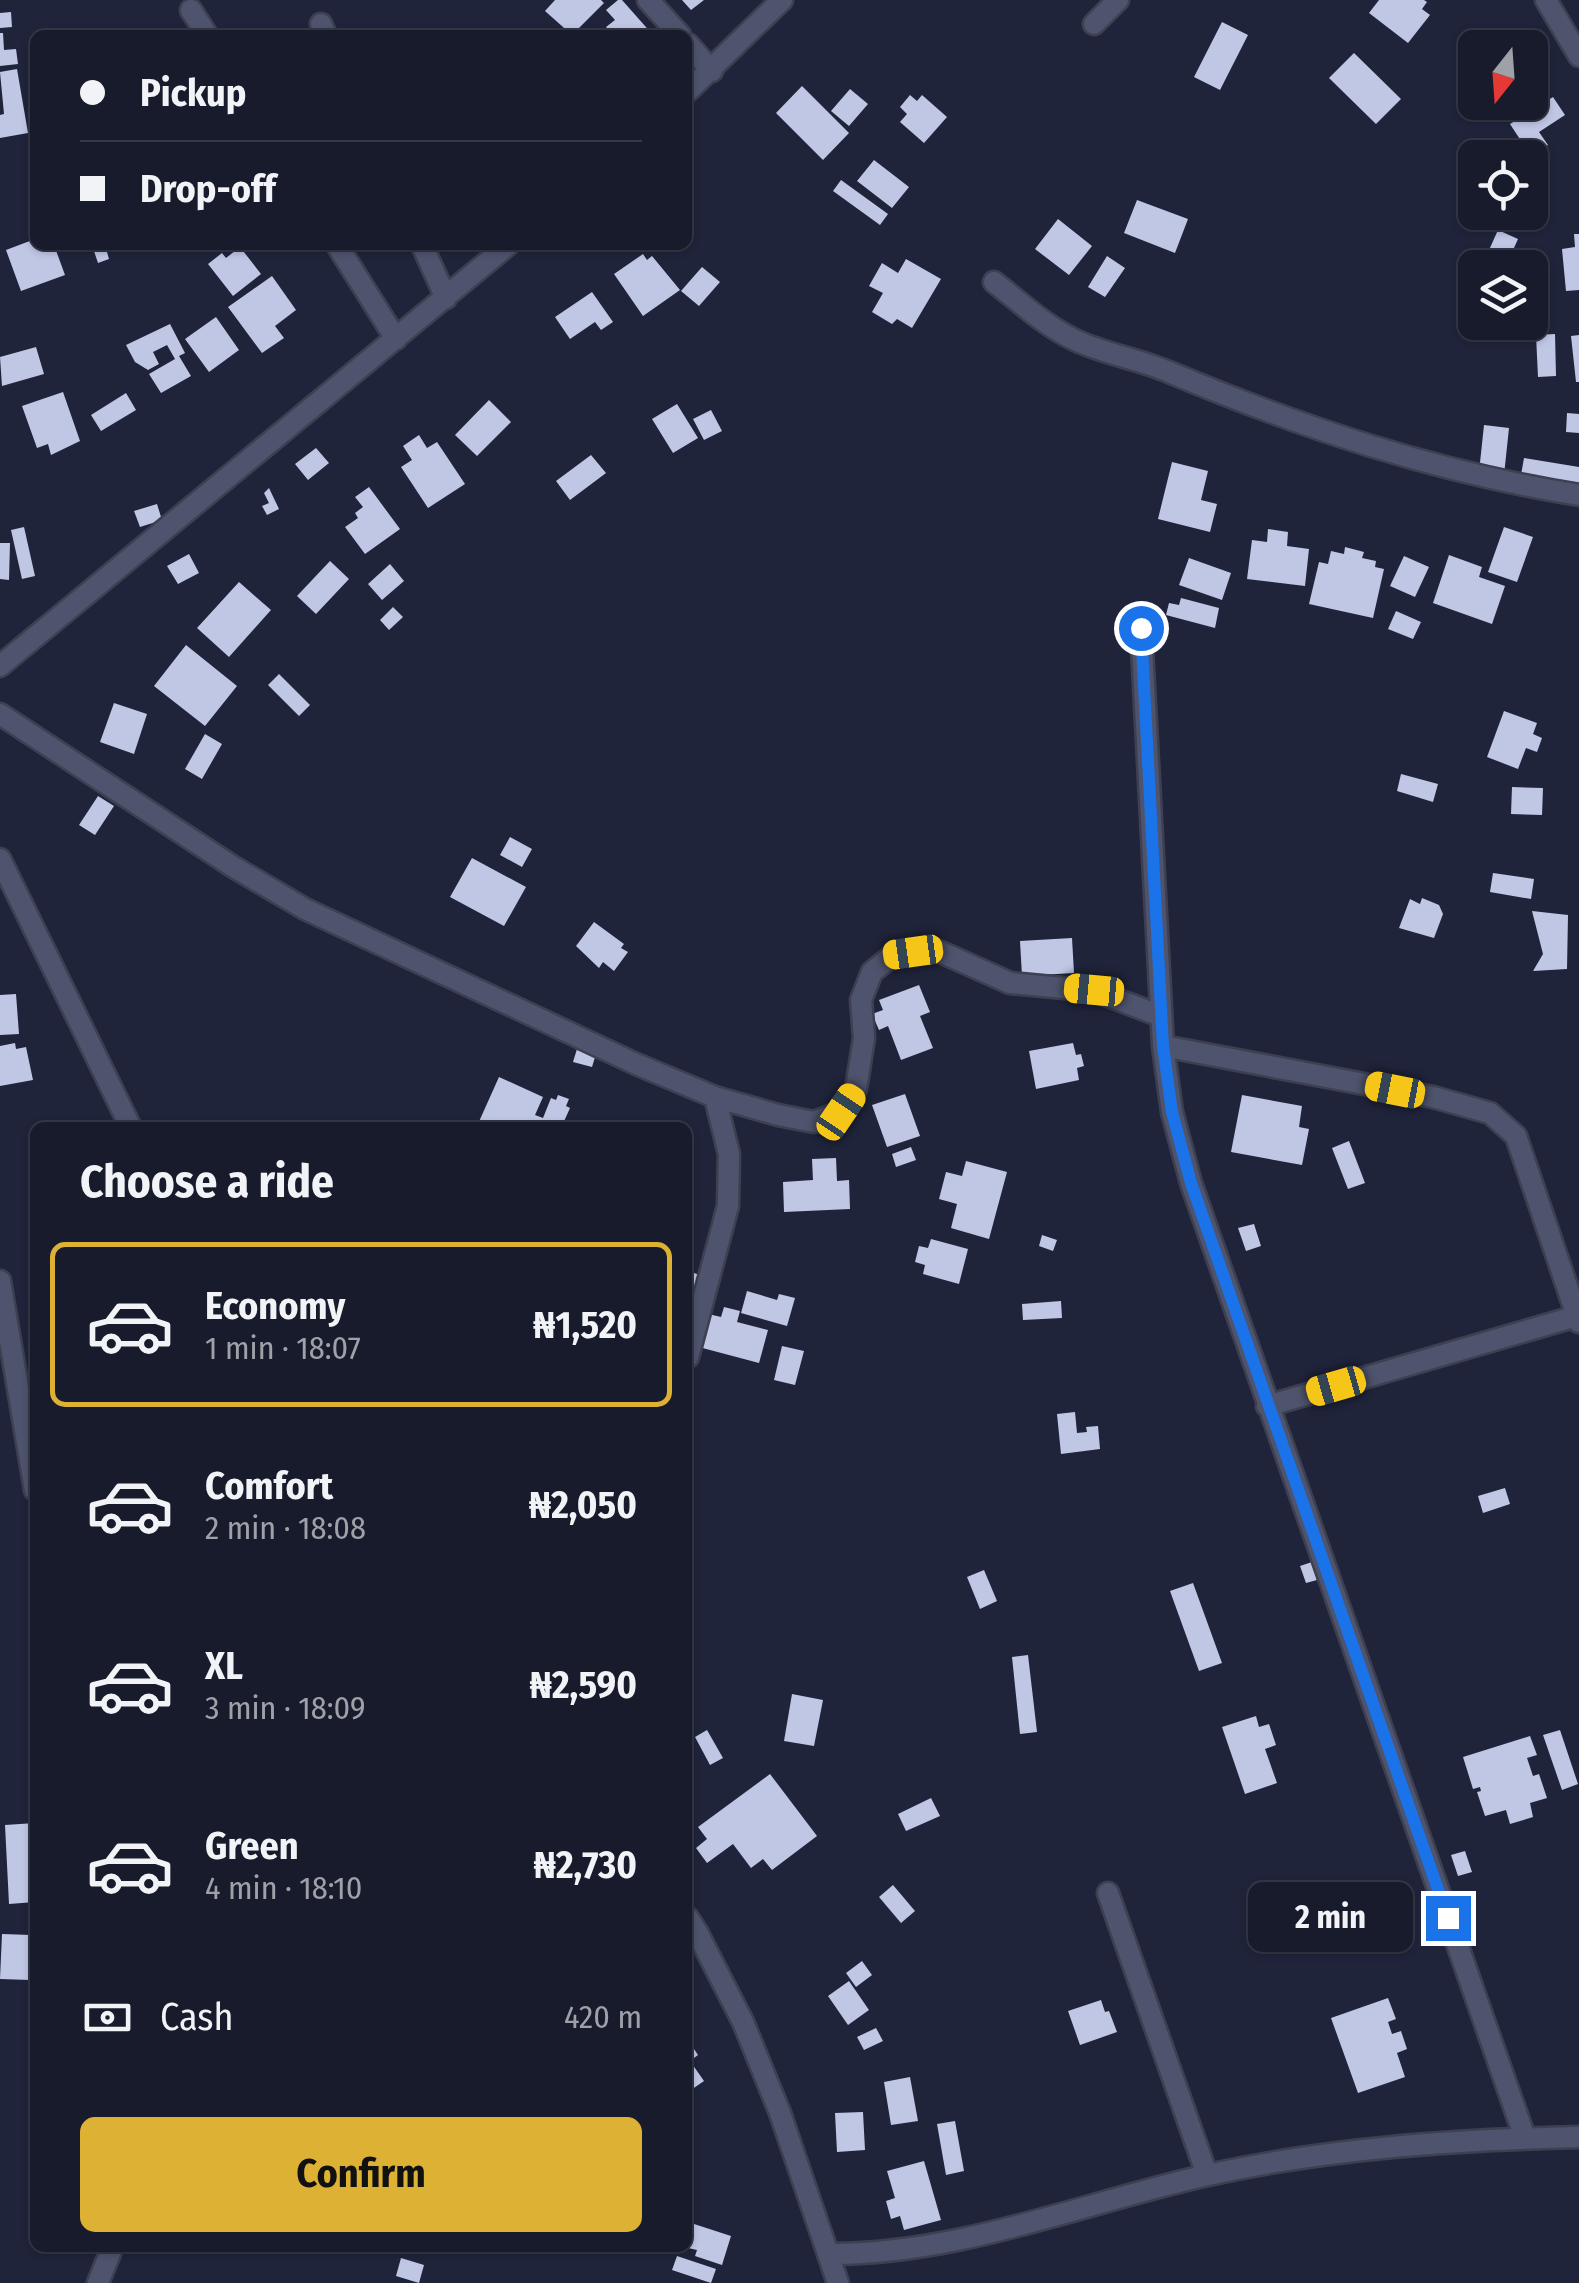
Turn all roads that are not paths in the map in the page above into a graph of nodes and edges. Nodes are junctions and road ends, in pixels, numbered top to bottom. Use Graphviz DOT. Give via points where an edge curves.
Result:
graph roads {
  1 [pos="648,0"];
  2 [pos="782,0"];
  3 [pos="1118,0"];
  4 [pos="1546,0"];
  5 [pos="191,10"];
  6 [pos="1094,24"];
  7 [pos="203,30"];
  8 [pos="675,30"];
  9 [pos="692,48"];
  10 [pos="1579,56"];
  11 [pos="712,71"];
  12 [pos="692,88"];
  13 [pos="340,250"];
  14 [pos="424,250"];
  15 [pos="502,250"];
  16 [pos="994,282"];
  17 [pos="446,298"];
  18 [pos="396,339"];
  19 [pos="1579,495"];
  20 [pos="1141,628"];
  21 [pos="0,666"];
  22 [pos="0,714"];
  23 [pos="0,859"];
  24 [pos="1162,1016"];
  25 [pos="1163,1046"];
  26 [pos="715,1097"];
  27 [pos="128,1122"];
  28 [pos="0,1281"];
  29 [pos="1578,1319"];
  30 [pos="692,1341"];
  31 [pos="1267,1406"];
  32 [pos="30,1460"];
  33 [pos="1108,1893"];
  34 [pos="692,1924"];
  35 [pos="1579,2136"];
  36 [pos="1525,2138"];
  37 [pos="1207,2176"];
  38 [pos="110,2252"];
  39 [pos="828,2254"];
  40 [pos="98,2283"];
  41 [pos="838,2283"];
  1 -- 8 [label="street"];
  2 -- 11 [label="street"];
  3 -- 6 [label="street"];
  4 -- 10 [label="street"];
  5 -- 7 [label="street"];
  9 -- 11 [label="street"];
  11 -- 12 [label="street"];
  13 -- 18 [label="street"];
  14 -- 17 [label="street"];
  15 -- 17 [label="street"];
  16 -- 19 [label="street" via="1077,341 1300,425 1419,462"];
  17 -- 18 [label="street"];
  18 -- 21 [label="street"];
  20 -- 24 [label="street"];
  22 -- 26 [label="street" via="305,909"];
  23 -- 27 [label="street"];
  24 -- 25 [label="street"];
  24 -- 26 [label="street" via="1094,990 1010,983 934,950 893,955 872,972 861,1000 864,1038 856,1089 841,1112 814,1122"];
  25 -- 29 [label="street" via="1490,1113 1516,1136"];
  25 -- 31 [label="street" via="1191,1183"];
  26 -- 30 [label="street" via="729,1154 728,1206"];
  28 -- 32 [label="street"];
  29 -- 31 [label="street"];
  31 -- 36 [label="street"];
  33 -- 37 [label="street"];
  34 -- 39 [label="street" via="743,2022"];
  35 -- 36 [label="street"];
  36 -- 37 [label="street" via="1316,2154"];
  37 -- 39 [label="street" via="939,2244"];
  38 -- 40 [label="street"];
  39 -- 41 [label="street"];
}
